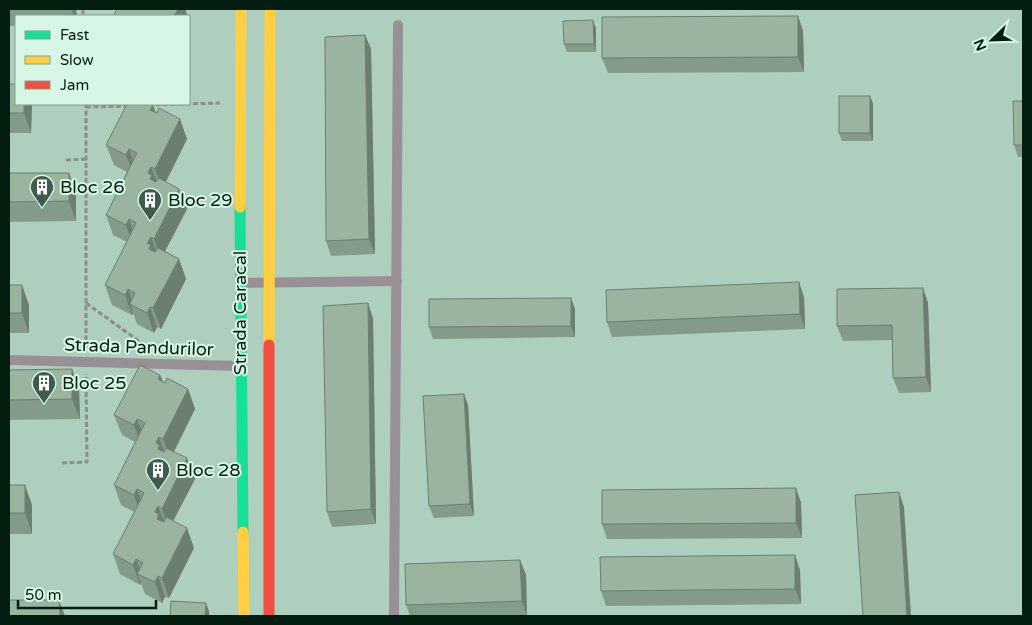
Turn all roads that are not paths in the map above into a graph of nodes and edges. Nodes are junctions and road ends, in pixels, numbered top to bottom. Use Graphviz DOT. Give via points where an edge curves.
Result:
graph roads {
  1 [pos="241,9"];
  2 [pos="270,9"];
  3 [pos="398,25"];
  4 [pos="397,281"];
  5 [pos="240,283"];
  6 [pos="269,283"];
  7 [pos="9,360"];
  8 [pos="255,366"];
  9 [pos="244,616"];
  10 [pos="269,616"];
  11 [pos="394,616"];
  1 -- 5 [label="main road, Strada Caracal"];
  2 -- 6 [label="main road, Strada Caracal"];
  3 -- 4 [label="lane"];
  4 -- 6 [label="lane"];
  4 -- 11 [label="lane"];
  5 -- 6 [label="lane"];
  5 -- 8 [label="main road, Strada Caracal"];
  6 -- 8 [label="main road, Strada Caracal"];
  7 -- 8 [label="lane, Strada Pandurilor"];
  8 -- 9 [label="main road, Strada Caracal"];
  8 -- 10 [label="main road, Strada Caracal"];
}
